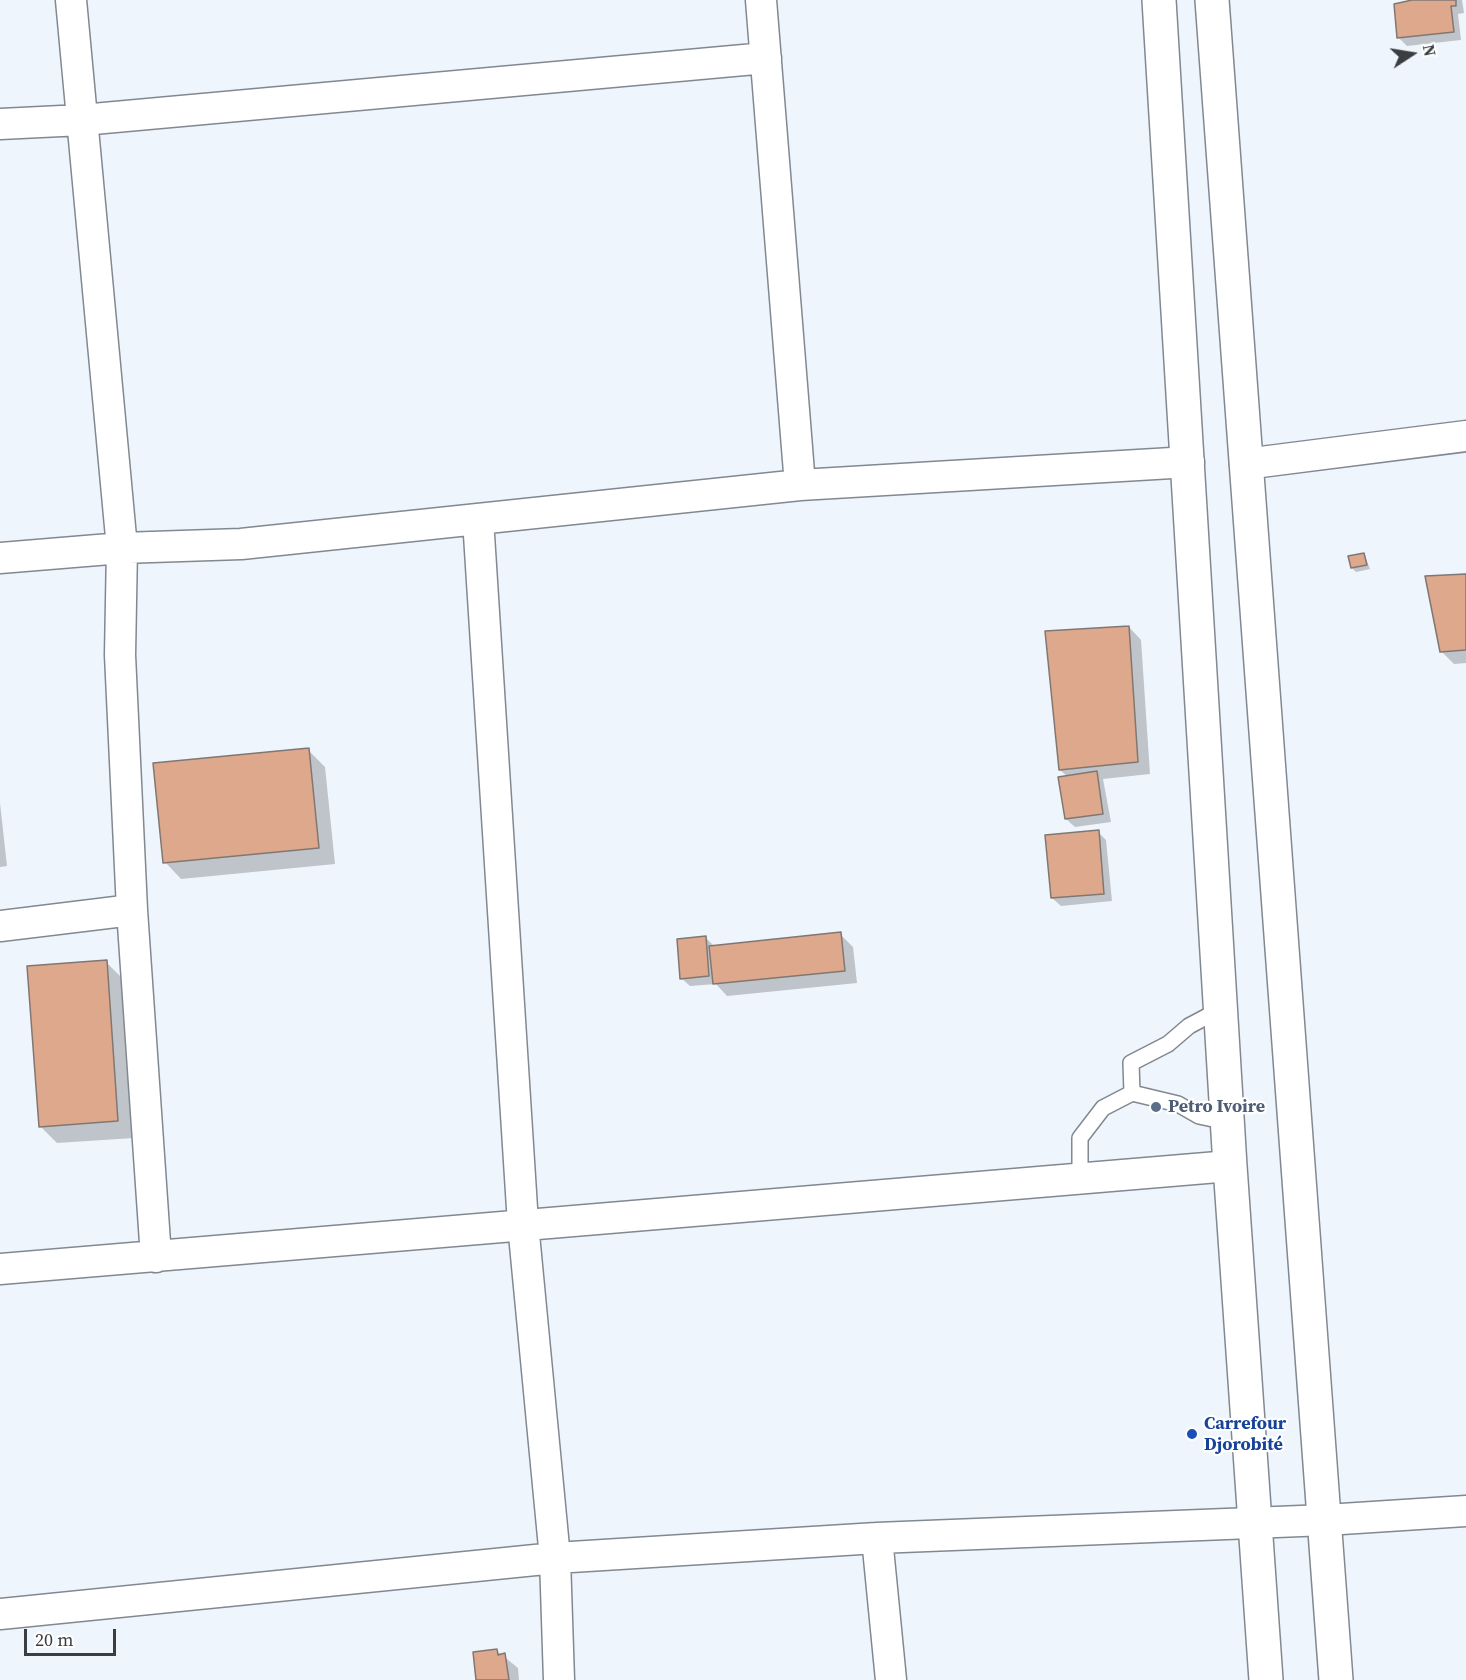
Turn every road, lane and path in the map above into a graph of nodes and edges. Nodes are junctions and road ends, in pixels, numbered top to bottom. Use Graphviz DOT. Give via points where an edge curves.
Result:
graph roads {
  1 [pos="71,0"];
  2 [pos="761,0"];
  3 [pos="1159,0"];
  4 [pos="1212,0"];
  5 [pos="766,58"];
  6 [pos="82,120"];
  7 [pos="0,124"];
  8 [pos="1466,436"];
  9 [pos="1189,462"];
  10 [pos="1245,464"];
  11 [pos="800,485"];
  12 [pos="478,519"];
  13 [pos="122,548"];
  14 [pos="0,558"];
  15 [pos="132,910"];
  16 [pos="0,926"];
  17 [pos="1221,1009"];
  18 [pos="1132,1093"];
  19 [pos="1227,1122"];
  20 [pos="1230,1166"];
  21 [pos="1080,1179"];
  22 [pos="523,1224"];
  23 [pos="156,1257"];
  24 [pos="0,1269"];
  25 [pos="1466,1511"];
  26 [pos="1326,1520"];
  27 [pos="1257,1523"];
  28 [pos="877,1538"];
  29 [pos="555,1558"];
  30 [pos="0,1614"];
  31 [pos="559,1680"];
  32 [pos="891,1680"];
  33 [pos="1266,1680"];
  34 [pos="1336,1680"];
  1 -- 6 [label="street"];
  2 -- 5 [label="street"];
  3 -- 9 [label="main road"];
  4 -- 10 [label="main road"];
  5 -- 6 [label="street"];
  5 -- 11 [label="street"];
  6 -- 7 [label="street"];
  6 -- 13 [label="street"];
  8 -- 10 [label="street"];
  9 -- 11 [label="street"];
  9 -- 17 [label="main road"];
  10 -- 26 [label="main road"];
  11 -- 12 [label="street"];
  12 -- 13 [label="street" via="241,544"];
  12 -- 22 [label="street"];
  13 -- 14 [label="street"];
  13 -- 15 [label="street" via="120,655"];
  15 -- 16 [label="street"];
  15 -- 23 [label="street"];
  17 -- 18 [label="lane" via="1131,1063"];
  17 -- 19 [label="main road"];
  18 -- 19 [label="lane"];
  18 -- 21 [label="lane" via="1103,1108 1080,1138"];
  19 -- 20 [label="main road"];
  20 -- 21 [label="street"];
  20 -- 27 [label="main road"];
  21 -- 22 [label="street"];
  22 -- 23 [label="street"];
  22 -- 29 [label="street"];
  23 -- 24 [label="street"];
  25 -- 26 [label="street"];
  26 -- 27 [label="street"];
  26 -- 34 [label="main road"];
  27 -- 28 [label="street"];
  27 -- 33 [label="main road"];
  28 -- 29 [label="street"];
  28 -- 32 [label="street"];
  29 -- 30 [label="street"];
  29 -- 31 [label="street"];
}
